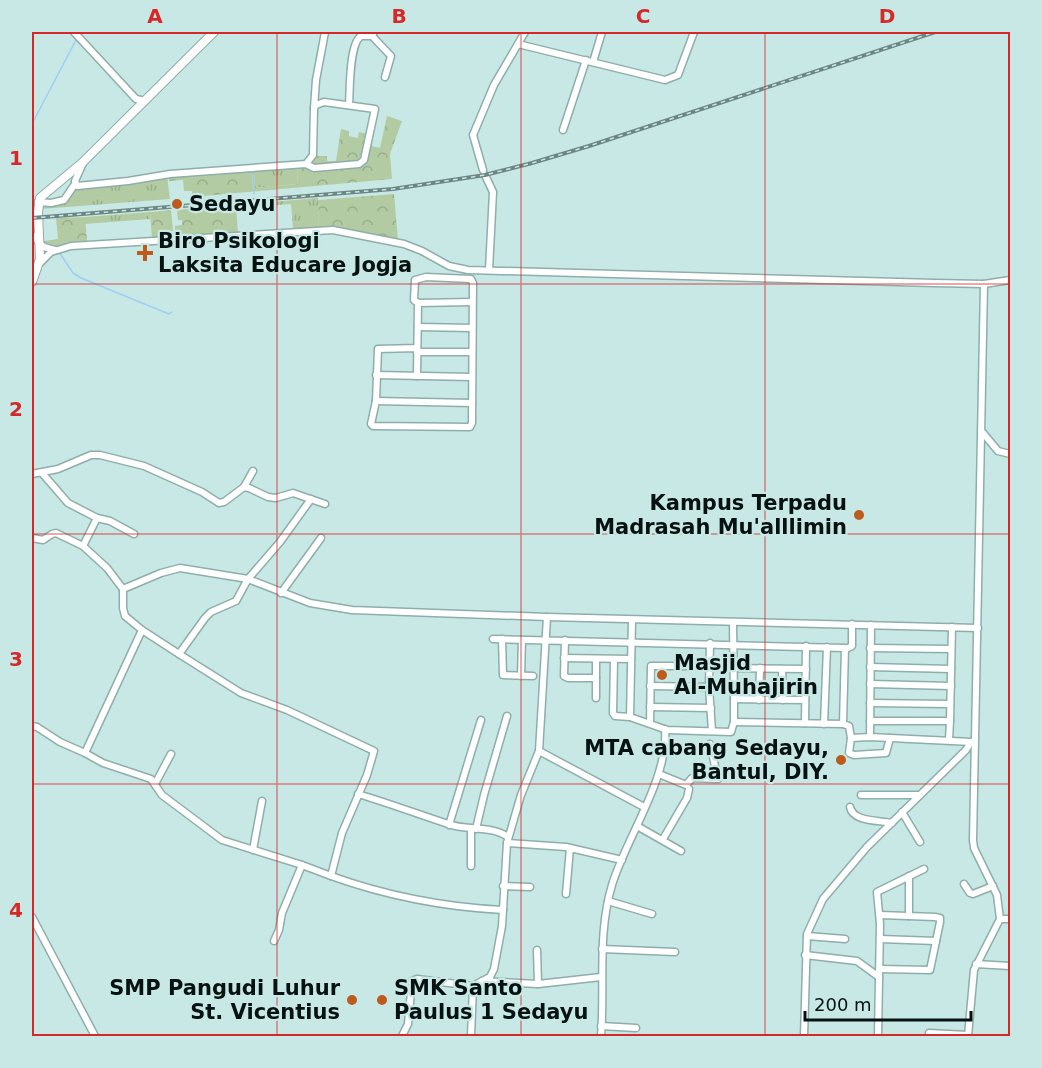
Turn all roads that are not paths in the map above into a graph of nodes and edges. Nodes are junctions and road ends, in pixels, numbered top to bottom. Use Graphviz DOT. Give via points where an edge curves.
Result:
graph roads {
  1 [pos="75,32"];
  2 [pos="214,32"];
  3 [pos="325,32"];
  4 [pos="525,32"];
  5 [pos="602,32"];
  6 [pos="694,32"];
  7 [pos="373,34"];
  8 [pos="518,44"];
  9 [pos="589,61"];
  10 [pos="385,77"];
  11 [pos="129,91"];
  12 [pos="145,101"];
  13 [pos="349,105"];
  14 [pos="314,108"];
  15 [pos="131,115"];
  16 [pos="563,130"];
  17 [pos="83,162"];
  18 [pos="306,164"];
  19 [pos="75,184"];
  20 [pos="38,202"];
  21 [pos="32,235"];
  22 [pos="40,245"];
  23 [pos="55,250"];
  24 [pos="444,262"];
  25 [pos="39,264"];
  26 [pos="454,267"];
  27 [pos="489,270"];
  28 [pos="443,278"];
  29 [pos="454,278"];
  30 [pos="1011,280"];
  31 [pos="32,282"];
  32 [pos="984,284"];
  33 [pos="472,302"];
  34 [pos="418,303"];
  35 [pos="418,327"];
  36 [pos="472,328"];
  37 [pos="417,350"];
  38 [pos="472,352"];
  39 [pos="376,375"];
  40 [pos="417,376"];
  41 [pos="471,377"];
  42 [pos="376,401"];
  43 [pos="472,403"];
  44 [pos="982,433"];
  45 [pos="1011,454"];
  46 [pos="253,471"];
  47 [pos="42,473"];
  48 [pos="32,474"];
  49 [pos="244,487"];
  50 [pos="309,502"];
  51 [pos="325,504"];
  52 [pos="97,518"];
  53 [pos="134,534"];
  54 [pos="32,538"];
  55 [pos="321,538"];
  56 [pos="83,546"];
  57 [pos="248,579"];
  58 [pos="121,587"];
  59 [pos="280,593"];
  60 [pos="546,617"];
  61 [pos="632,620"];
  62 [pos="733,622"];
  63 [pos="852,624"];
  64 [pos="871,625"];
  65 [pos="952,627"];
  66 [pos="978,628"];
  67 [pos="142,630"];
  68 [pos="493,639"];
  69 [pos="502,639"];
  70 [pos="522,640"];
  71 [pos="545,640"];
  72 [pos="565,640"];
  73 [pos="632,641"];
  74 [pos="710,643"];
  75 [pos="732,644"];
  76 [pos="806,646"];
  77 [pos="827,647"];
  78 [pos="870,648"];
  79 [pos="846,649"];
  80 [pos="951,650"];
  81 [pos="179,654"];
  82 [pos="564,658"];
  83 [pos="596,659"];
  84 [pos="631,659"];
  85 [pos="614,660"];
  86 [pos="709,666"];
  87 [pos="870,667"];
  88 [pos="732,668"];
  89 [pos="760,668"];
  90 [pos="782,669"];
  91 [pos="806,669"];
  92 [pos="951,669"];
  93 [pos="521,676"];
  94 [pos="533,676"];
  95 [pos="596,678"];
  96 [pos="870,684"];
  97 [pos="650,686"];
  98 [pos="951,686"];
  99 [pos="709,687"];
  100 [pos="596,698"];
  101 [pos="734,699"];
  102 [pos="759,700"];
  103 [pos="783,700"];
  104 [pos="806,700"];
  105 [pos="870,703"];
  106 [pos="950,704"];
  107 [pos="650,707"];
  108 [pos="711,708"];
  109 [pos="507,717"];
  110 [pos="630,717"];
  111 [pos="481,720"];
  112 [pos="870,721"];
  113 [pos="734,722"];
  114 [pos="950,722"];
  115 [pos="650,723"];
  116 [pos="805,723"];
  117 [pos="824,724"];
  118 [pos="843,724"];
  119 [pos="32,726"];
  120 [pos="665,729"];
  121 [pos="712,731"];
  122 [pos="870,737"];
  123 [pos="851,738"];
  124 [pos="890,738"];
  125 [pos="949,740"];
  126 [pos="973,742"];
  127 [pos="710,744"];
  128 [pos="538,751"];
  129 [pos="85,753"];
  130 [pos="171,754"];
  131 [pos="659,774"];
  132 [pos="155,784"];
  133 [pos="689,789"];
  134 [pos="358,794"];
  135 [pos="861,795"];
  136 [pos="920,795"];
  137 [pos="262,801"];
  138 [pos="644,807"];
  139 [pos="850,807"];
  140 [pos="902,813"];
  141 [pos="891,823"];
  142 [pos="449,825"];
  143 [pos="637,825"];
  144 [pos="474,829"];
  145 [pos="663,839"];
  146 [pos="507,840"];
  147 [pos="920,842"];
  148 [pos="570,848"];
  149 [pos="253,850"];
  150 [pos="681,851"];
  151 [pos="622,860"];
  152 [pos="302,865"];
  153 [pos="471,866"];
  154 [pos="924,869"];
  155 [pos="331,876"];
  156 [pos="909,876"];
  157 [pos="964,884"];
  158 [pos="503,886"];
  159 [pos="993,886"];
  160 [pos="530,887"];
  161 [pos="566,894"];
  162 [pos="608,901"];
  163 [pos="503,910"];
  164 [pos="652,914"];
  165 [pos="880,915"];
  166 [pos="909,916"];
  167 [pos="32,917"];
  168 [pos="1000,919"];
  169 [pos="1011,919"];
  170 [pos="807,936"];
  171 [pos="845,939"];
  172 [pos="880,939"];
  173 [pos="936,941"];
  174 [pos="274,942"];
  175 [pos="537,950"];
  176 [pos="602,950"];
  177 [pos="675,952"];
  178 [pos="805,955"];
  179 [pos="976,964"];
  180 [pos="1011,966"];
  181 [pos="879,969"];
  182 [pos="601,977"];
  183 [pos="879,977"];
  184 [pos="482,981"];
  185 [pos="538,984"];
  186 [pos="473,986"];
  187 [pos="601,1026"];
  188 [pos="636,1028"];
  189 [pos="929,1033"];
  190 [pos="95,1036"];
  191 [pos="402,1036"];
  192 [pos="471,1036"];
  193 [pos="601,1036"];
  194 [pos="804,1036"];
  195 [pos="878,1036"];
  196 [pos="968,1036"];
  1 -- 11 [label="street"];
  2 -- 12 [label="street"];
  3 -- 14 [label="street"];
  4 -- 8 [label="street"];
  5 -- 9 [label="street"];
  6 -- 9 [label="street" via="678,75 672,79"];
  7 -- 10 [label="street" via="391,56"];
  7 -- 13 [label="street" via="356,40"];
  8 -- 9 [label="street"];
  8 -- 27 [label="street" via="494,85 473,135 493,192"];
  9 -- 16 [label="street"];
  11 -- 12 [label="street"];
  11 -- 15 [label="street"];
  12 -- 15 [label="street"];
  13 -- 14 [label="street" via="319,102"];
  13 -- 18 [label="street" via="375,109 362,163 314,168"];
  14 -- 18 [label="street" via="313,155"];
  15 -- 17 [label="street"];
  17 -- 19 [label="street"];
  17 -- 20 [label="street"];
  18 -- 19 [label="street"];
  19 -- 20 [label="street" via="64,200"];
  20 -- 22 [label="street"];
  21 -- 22 [label="street"];
  22 -- 23 [label="street"];
  22 -- 25 [label="street"];
  23 -- 24 [label="street" via="84,244 324,229 404,244"];
  23 -- 25 [label="street"];
  24 -- 26 [label="street"];
  24 -- 28 [label="street"];
  25 -- 31 [label="street"];
  26 -- 27 [label="street"];
  26 -- 29 [label="street"];
  27 -- 32 [label="street"];
  28 -- 29 [label="street"];
  28 -- 34 [label="street" via="416,278 414,300"];
  29 -- 33 [label="street" via="471,279"];
  30 -- 32 [label="street"];
  32 -- 44 [label="street"];
  33 -- 34 [label="street"];
  33 -- 36 [label="street"];
  34 -- 35 [label="street"];
  35 -- 36 [label="street"];
  35 -- 37 [label="street"];
  36 -- 38 [label="street"];
  37 -- 38 [label="street"];
  37 -- 39 [label="street" via="378,349"];
  37 -- 40 [label="street"];
  38 -- 41 [label="street"];
  39 -- 40 [label="street"];
  39 -- 42 [label="street"];
  40 -- 41 [label="street"];
  41 -- 43 [label="street"];
  42 -- 43 [label="street"];
  42 -- 43 [label="street" via="370,422 373,426 468,428 472,423"];
  44 -- 45 [label="street" via="998,451"];
  44 -- 66 [label="street"];
  46 -- 49 [label="street"];
  47 -- 48 [label="street"];
  47 -- 49 [label="street" via="100,455 144,466 219,503"];
  47 -- 52 [label="street" via="68,503"];
  49 -- 50 [label="street" via="276,498 292,493"];
  50 -- 51 [label="street"];
  50 -- 57 [label="street"];
  52 -- 53 [label="street"];
  52 -- 56 [label="street"];
  54 -- 56 [label="street" via="43,540 56,533"];
  55 -- 59 [label="street"];
  56 -- 58 [label="street"];
  57 -- 58 [label="street" via="180,568"];
  57 -- 59 [label="street"];
  57 -- 81 [label="street" via="234,604 211,612"];
  58 -- 67 [label="street" via="124,614"];
  59 -- 60 [label="street" via="345,609"];
  60 -- 61 [label="street"];
  60 -- 71 [label="street"];
  61 -- 62 [label="street"];
  61 -- 73 [label="street"];
  62 -- 63 [label="street"];
  62 -- 75 [label="street"];
  63 -- 64 [label="street"];
  63 -- 79 [label="street" via="852,646"];
  64 -- 65 [label="street"];
  64 -- 78 [label="street"];
  65 -- 66 [label="street"];
  65 -- 80 [label="street"];
  66 -- 126 [label="street"];
  67 -- 81 [label="street"];
  67 -- 129 [label="street"];
  68 -- 69 [label="street"];
  69 -- 70 [label="street"];
  69 -- 93 [label="street" via="502,674"];
  70 -- 71 [label="street"];
  70 -- 93 [label="street"];
  71 -- 72 [label="street"];
  71 -- 128 [label="street"];
  72 -- 73 [label="street"];
  72 -- 82 [label="street"];
  73 -- 74 [label="street"];
  73 -- 84 [label="street"];
  74 -- 75 [label="street"];
  74 -- 86 [label="street"];
  75 -- 76 [label="street"];
  75 -- 88 [label="street"];
  76 -- 77 [label="street"];
  76 -- 91 [label="street"];
  77 -- 79 [label="street"];
  77 -- 117 [label="street"];
  78 -- 80 [label="street"];
  78 -- 87 [label="street"];
  79 -- 118 [label="street"];
  80 -- 92 [label="street"];
  81 -- 134 [label="street" via="241,693 372,750 375,754"];
  82 -- 83 [label="street"];
  82 -- 95 [label="street" via="566,677"];
  83 -- 85 [label="street"];
  83 -- 95 [label="street"];
  84 -- 85 [label="street"];
  84 -- 110 [label="street"];
  85 -- 110 [label="street" via="613,713"];
  86 -- 97 [label="street" via="652,665"];
  86 -- 99 [label="street"];
  87 -- 92 [label="street"];
  87 -- 96 [label="street"];
  88 -- 89 [label="street"];
  88 -- 101 [label="street"];
  89 -- 90 [label="street"];
  89 -- 102 [label="street"];
  90 -- 91 [label="street"];
  90 -- 103 [label="street"];
  91 -- 104 [label="street"];
  92 -- 98 [label="street"];
  93 -- 94 [label="street"];
  95 -- 100 [label="street"];
  96 -- 98 [label="street"];
  96 -- 105 [label="street"];
  97 -- 99 [label="street"];
  97 -- 107 [label="street"];
  98 -- 106 [label="street"];
  99 -- 108 [label="street"];
  101 -- 102 [label="street"];
  101 -- 113 [label="street"];
  102 -- 103 [label="street"];
  103 -- 104 [label="street"];
  104 -- 116 [label="street"];
  105 -- 106 [label="street"];
  105 -- 112 [label="street"];
  106 -- 114 [label="street"];
  107 -- 108 [label="street"];
  107 -- 115 [label="street"];
  108 -- 121 [label="street"];
  109 -- 144 [label="street"];
  110 -- 115 [label="street"];
  111 -- 142 [label="street"];
  112 -- 114 [label="street"];
  112 -- 122 [label="street"];
  113 -- 116 [label="street"];
  113 -- 121 [label="street" via="731,732"];
  114 -- 125 [label="street"];
  115 -- 120 [label="street"];
  116 -- 117 [label="street"];
  117 -- 118 [label="street"];
  118 -- 123 [label="street" via="849,726"];
  119 -- 129 [label="street"];
  120 -- 121 [label="street"];
  120 -- 131 [label="street" via="667,745"];
  122 -- 123 [label="street"];
  122 -- 124 [label="street"];
  123 -- 124 [label="street" via="849,753 854,755 886,753"];
  124 -- 125 [label="street"];
  125 -- 126 [label="street"];
  126 -- 136 [label="street"];
  126 -- 159 [label="street" via="974,848"];
  127 -- 131 [label="street" via="718,779 692,778 686,785"];
  128 -- 138 [label="street"];
  128 -- 146 [label="street"];
  129 -- 132 [label="street"];
  130 -- 132 [label="street"];
  131 -- 138 [label="street"];
  132 -- 149 [label="street" via="162,795 217,837"];
  133 -- 145 [label="street"];
  134 -- 142 [label="street"];
  134 -- 155 [label="street"];
  135 -- 136 [label="street"];
  136 -- 140 [label="street"];
  137 -- 149 [label="street"];
  138 -- 143 [label="street"];
  139 -- 141 [label="street" via="857,817"];
  140 -- 141 [label="street"];
  140 -- 147 [label="street"];
  141 -- 170 [label="street" via="823,899"];
  142 -- 144 [label="street"];
  143 -- 145 [label="street"];
  143 -- 151 [label="street"];
  144 -- 146 [label="street" via="502,833"];
  144 -- 153 [label="street"];
  145 -- 150 [label="street"];
  146 -- 148 [label="street"];
  146 -- 158 [label="street"];
  148 -- 151 [label="street"];
  148 -- 161 [label="street"];
  149 -- 152 [label="street"];
  151 -- 162 [label="street"];
  152 -- 155 [label="street"];
  152 -- 174 [label="street"];
  154 -- 156 [label="street"];
  155 -- 163 [label="street" via="407,898"];
  156 -- 165 [label="street" via="877,892"];
  156 -- 166 [label="street"];
  157 -- 159 [label="street" via="973,894"];
  158 -- 160 [label="street"];
  158 -- 163 [label="street"];
  159 -- 168 [label="street"];
  162 -- 164 [label="street"];
  162 -- 176 [label="street"];
  163 -- 184 [label="street" via="494,969"];
  165 -- 166 [label="street"];
  165 -- 172 [label="street"];
  166 -- 173 [label="street" via="940,918"];
  167 -- 190 [label="street"];
  168 -- 169 [label="street"];
  168 -- 179 [label="street"];
  170 -- 171 [label="street"];
  170 -- 178 [label="street"];
  172 -- 173 [label="street"];
  172 -- 181 [label="street"];
  173 -- 181 [label="street" via="930,970"];
  175 -- 185 [label="street"];
  176 -- 177 [label="street"];
  176 -- 182 [label="street"];
  178 -- 183 [label="street" via="857,961"];
  178 -- 194 [label="street"];
  179 -- 180 [label="street"];
  179 -- 196 [label="street"];
  181 -- 183 [label="street"];
  182 -- 185 [label="street"];
  182 -- 187 [label="street"];
  183 -- 195 [label="street"];
  184 -- 185 [label="street"];
  184 -- 186 [label="street"];
  186 -- 191 [label="street" via="417,979 410,983 408,1024"];
  186 -- 192 [label="street"];
  187 -- 188 [label="street"];
  187 -- 193 [label="street"];
  189 -- 196 [label="street"];
}
